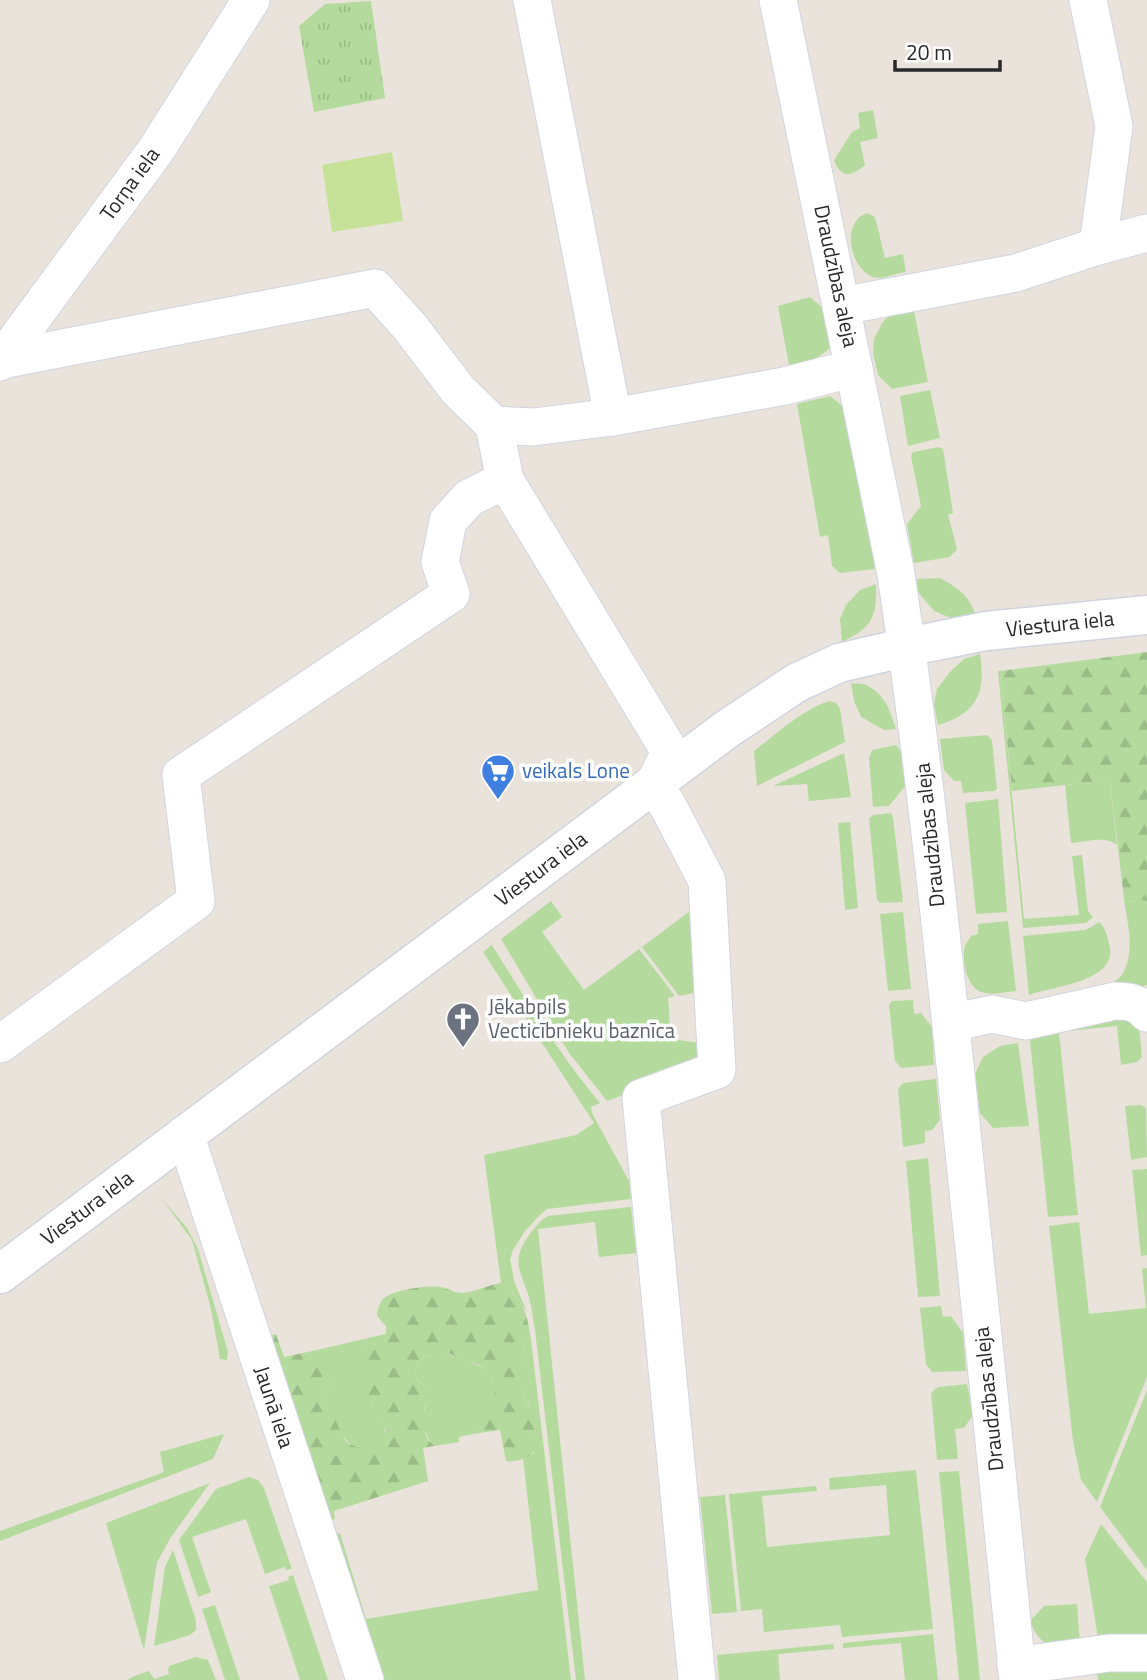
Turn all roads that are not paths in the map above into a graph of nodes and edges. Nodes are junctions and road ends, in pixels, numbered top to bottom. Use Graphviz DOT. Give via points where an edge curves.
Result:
graph roads {
  1 [pos="251,0"];
  2 [pos="532,0"];
  3 [pos="778,0"];
  4 [pos="1088,0"];
  5 [pos="1147,233"];
  6 [pos="1098,246"];
  7 [pos="842,306"];
  8 [pos="1,361"];
  9 [pos="854,368"];
  10 [pos="613,417"];
  11 [pos="494,425"];
  12 [pos="505,480"];
  13 [pos="1147,615"];
  14 [pos="907,647"];
  15 [pos="654,785"];
  16 [pos="1147,1013"];
  17 [pos="951,1023"];
  18 [pos="0,1044"];
  19 [pos="185,1134"];
  20 [pos="0,1273"];
  21 [pos="1147,1653"];
  22 [pos="1017,1673"];
  23 [pos="365,1680"];
  24 [pos="697,1680"];
  1 -- 8 [label="street, Torņa iela" via="156,150"];
  2 -- 10 [label="street"];
  3 -- 7 [label="street, Draudzības aleja"];
  4 -- 6 [label="street" via="1114,126"];
  5 -- 6 [label="street"];
  6 -- 7 [label="street" via="1016,273"];
  7 -- 9 [label="street, Draudzības aleja"];
  8 -- 11 [label="street" via="375,288 458,390"];
  9 -- 10 [label="street" via="785,386"];
  9 -- 14 [label="street, Draudzības aleja"];
  10 -- 11 [label="street" via="533,427"];
  11 -- 12 [label="street"];
  12 -- 15 [label="street" via="670,752"];
  12 -- 18 [label="street" via="469,498 448,521 440,562 451,594 181,775 196,901"];
  13 -- 14 [label="street, Viestura iela" via="986,631"];
  14 -- 15 [label="street, Viestura iela" via="839,663 796,683"];
  14 -- 17 [label="street, Draudzības aleja"];
  15 -- 19 [label="street, Viestura iela"];
  15 -- 24 [label="street" via="707,881 717,1070 641,1098"];
  16 -- 17 [label="street" via="1139,1005 1115,1001 1026,1021 992,1014"];
  17 -- 22 [label="street, Draudzības aleja"];
  19 -- 20 [label="street, Viestura iela"];
  19 -- 23 [label="street, Jaunā iela"];
  21 -- 22 [label="street" via="1109,1653"];
}
